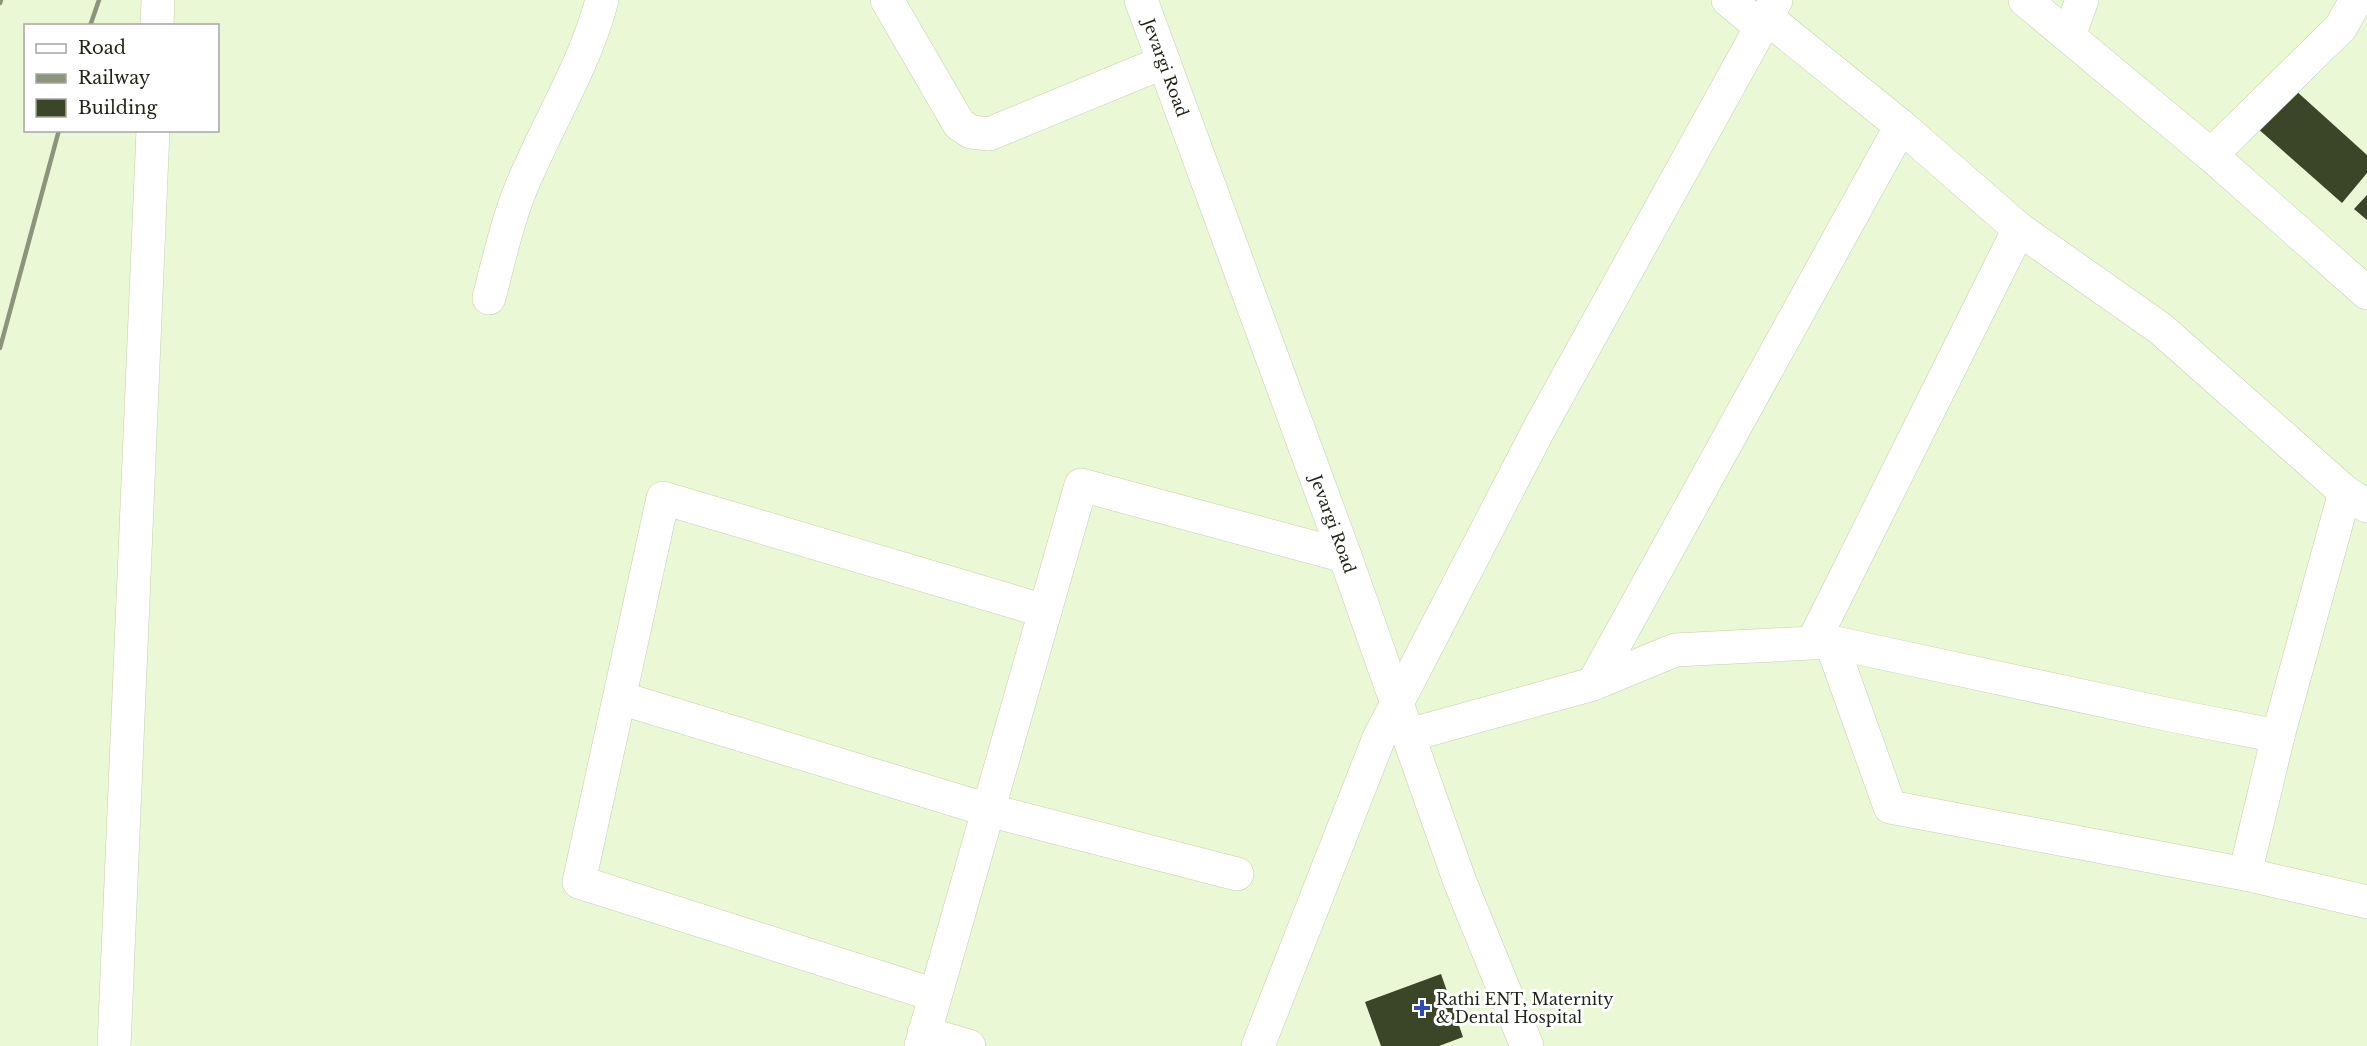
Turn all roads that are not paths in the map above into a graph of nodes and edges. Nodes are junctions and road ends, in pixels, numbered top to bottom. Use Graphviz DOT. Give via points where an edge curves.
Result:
graph roads {
  1 [pos="158,0"];
  2 [pos="602,0"];
  3 [pos="887,0"];
  4 [pos="1141,0"];
  5 [pos="1728,0"];
  6 [pos="2025,0"];
  7 [pos="2082,0"];
  8 [pos="2356,0"];
  9 [pos="1768,15"];
  10 [pos="157,24"];
  11 [pos="2069,36"];
  12 [pos="1164,62"];
  13 [pos="1901,126"];
  14 [pos="153,132"];
  15 [pos="2211,155"];
  16 [pos="2019,229"];
  17 [pos="2367,293"];
  18 [pos="489,298"];
  19 [pos="2356,499"];
  20 [pos="1345,556"];
  21 [pos="1045,611"];
  22 [pos="1822,642"];
  23 [pos="1593,684"];
  24 [pos="620,698"];
  25 [pos="1398,701"];
  26 [pos="1409,735"];
  27 [pos="2278,736"];
  28 [pos="988,810"];
  29 [pos="1237,874"];
  30 [pos="2245,874"];
  31 [pos="2367,902"];
  32 [pos="935,995"];
  33 [pos="1271,1011"];
  34 [pos="922,1040"];
  35 [pos="114,1046"];
  36 [pos="969,1046"];
  37 [pos="1258,1046"];
  38 [pos="1284,1046"];
  39 [pos="1527,1046"];
  1 -- 10 [label="street"];
  2 -- 18 [label="street" via="584,55 519,193"];
  3 -- 12 [label="street" via="959,124 971,132 989,134"];
  4 -- 12 [label="street, Jevargi Road"];
  5 -- 9 [label="street"];
  6 -- 11 [label="street"];
  7 -- 11 [label="street"];
  8 -- 15 [label="street" via="2341,27"];
  9 -- 13 [label="street"];
  9 -- 25 [label="street" via="1539,429"];
  11 -- 15 [label="street"];
  12 -- 20 [label="street, Jevargi Road"];
  13 -- 16 [label="street"];
  13 -- 23 [label="street"];
  14 -- 35 [label="street"];
  15 -- 17 [label="street"];
  16 -- 19 [label="street" via="2161,330"];
  16 -- 22 [label="street"];
  19 -- 27 [label="street"];
  20 -- 21 [label="street" via="1081,485"];
  20 -- 25 [label="street, Jevargi Road"];
  21 -- 24 [label="street" via="663,498"];
  21 -- 28 [label="street"];
  22 -- 23 [label="street" via="1675,650"];
  22 -- 27 [label="street"];
  22 -- 30 [label="street" via="1890,807"];
  23 -- 26 [label="street"];
  24 -- 28 [label="street"];
  24 -- 32 [label="street" via="579,882"];
  25 -- 26 [label="street, Jevargi Road"];
  25 -- 33 [label="street" via="1378,738"];
  26 -- 39 [label="street, Jevargi Road" via="1460,882"];
  27 -- 30 [label="street"];
  28 -- 29 [label="street"];
  28 -- 32 [label="street"];
  30 -- 31 [label="street"];
  32 -- 34 [label="street"];
  33 -- 37 [label="street"];
  33 -- 38 [label="street"];
  34 -- 36 [label="street"];
}
